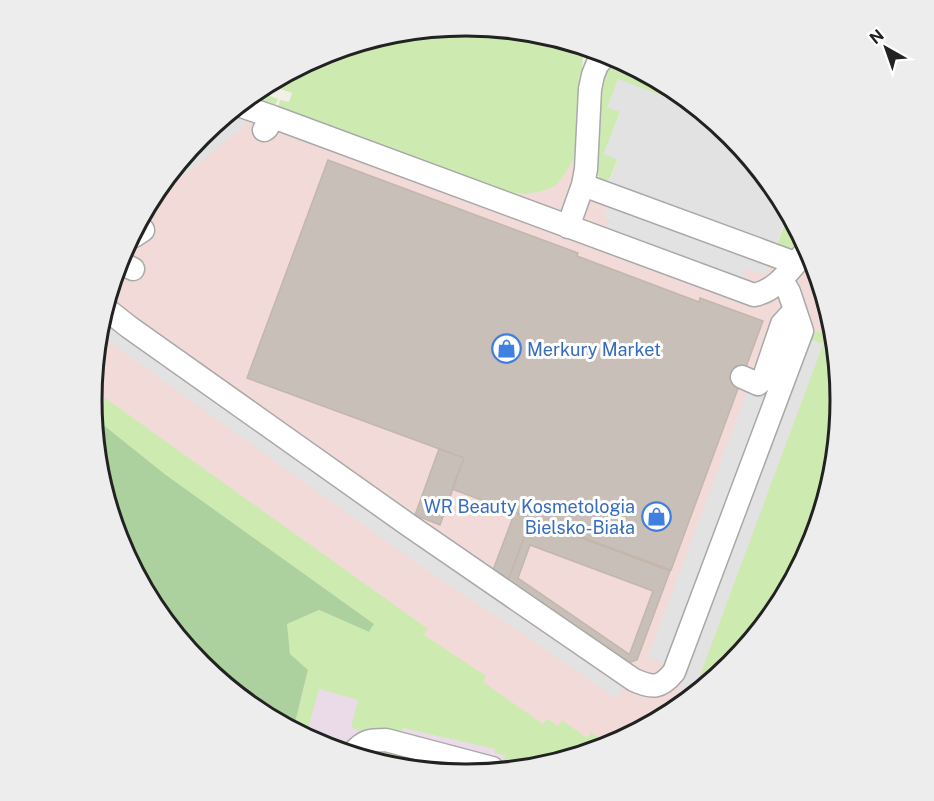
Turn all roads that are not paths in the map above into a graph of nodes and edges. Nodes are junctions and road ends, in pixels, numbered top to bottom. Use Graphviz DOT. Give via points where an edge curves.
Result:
graph roads {
  1 [pos="600,62"];
  2 [pos="247,109"];
  3 [pos="584,185"];
  4 [pos="568,227"];
  5 [pos="795,264"];
  6 [pos="795,310"];
  7 [pos="113,314"];
  8 [pos="742,377"];
  9 [pos="357,748"];
  10 [pos="479,765"];
  1 -- 3 [label="lane" via="590,89"];
  2 -- 4 [label="lane" via="269,123"];
  3 -- 4 [label="lane"];
  3 -- 5 [label="lane"];
  4 -- 5 [label="lane" via="754,295 773,288"];
  5 -- 6 [label="lane" via="789,292"];
  6 -- 7 [label="lane" via="802,332 674,672 666,682 649,686 634,680 410,526"];
  6 -- 8 [label="lane" via="782,324 764,380 758,384"];
  9 -- 10 [label="lane" via="372,740 386,740"];
}
